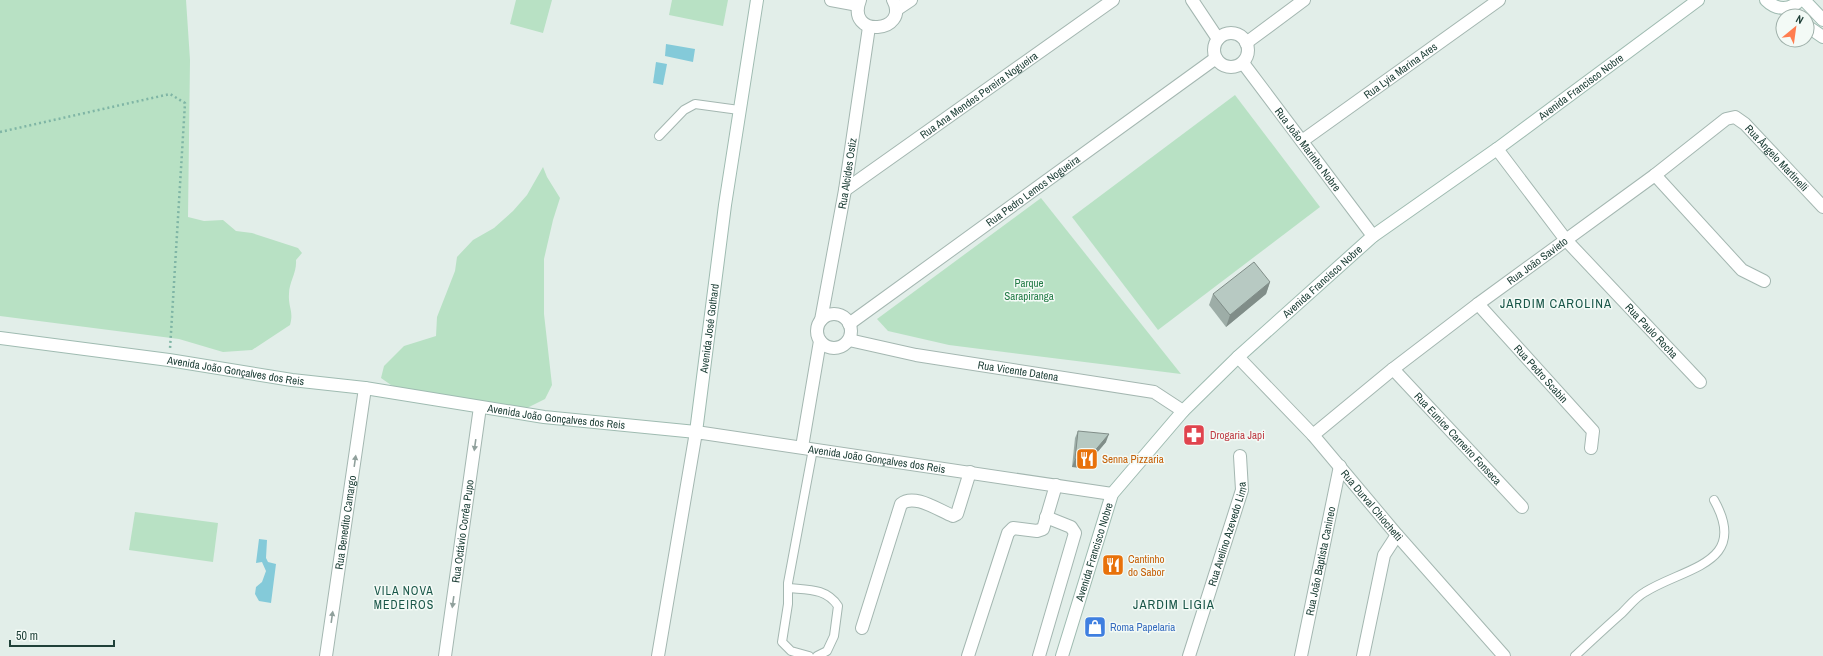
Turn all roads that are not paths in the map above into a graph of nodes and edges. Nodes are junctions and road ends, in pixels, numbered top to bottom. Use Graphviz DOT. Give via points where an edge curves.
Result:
graph roads {
  1 [pos="757,0"];
  2 [pos="832,0"];
  3 [pos="910,0"];
  4 [pos="1113,0"];
  5 [pos="1192,0"];
  6 [pos="1304,0"];
  7 [pos="1499,0"];
  8 [pos="1698,0"];
  9 [pos="1800,0"];
  10 [pos="1804,0"];
  11 [pos="859,2"];
  12 [pos="1771,4"];
  13 [pos="895,5"];
  14 [pos="1823,20"];
  15 [pos="869,27"];
  16 [pos="1218,39"];
  17 [pos="1246,42"];
  18 [pos="1216,58"];
  19 [pos="1242,63"];
  20 [pos="739,110"];
  21 [pos="1726,119"];
  22 [pos="659,136"];
  23 [pos="1302,141"];
  24 [pos="1497,149"];
  25 [pos="1655,175"];
  26 [pos="845,190"];
  27 [pos="1823,207"];
  28 [pos="1374,236"];
  29 [pos="1566,240"];
  30 [pos="1764,281"];
  31 [pos="1478,304"];
  32 [pos="821,320"];
  33 [pos="849,324"];
  34 [pos="0,338"];
  35 [pos="848,340"];
  36 [pos="820,341"];
  37 [pos="1238,357"];
  38 [pos="1393,369"];
  39 [pos="1700,382"];
  40 [pos="365,388"];
  41 [pos="480,407"];
  42 [pos="1184,410"];
  43 [pos="696,432"];
  44 [pos="1313,435"];
  45 [pos="807,448"];
  46 [pos="1591,448"];
  47 [pos="1240,456"];
  48 [pos="1340,466"];
  49 [pos="970,472"];
  50 [pos="1056,485"];
  51 [pos="1112,494"];
  52 [pos="1714,500"];
  53 [pos="1522,507"];
  54 [pos="1046,517"];
  55 [pos="1397,535"];
  56 [pos="788,588"];
  57 [pos="862,628"];
  58 [pos="326,656"];
  59 [pos="445,656"];
  60 [pos="658,656"];
  61 [pos="809,656"];
  62 [pos="817,656"];
  63 [pos="968,656"];
  64 [pos="1039,656"];
  65 [pos="1062,656"];
  66 [pos="1189,656"];
  67 [pos="1300,656"];
  68 [pos="1363,656"];
  69 [pos="1504,656"];
  70 [pos="1575,656"];
  1 -- 20 [label="street, Avenida José Gothard"];
  2 -- 11 [label="street"];
  3 -- 13 [label="street"];
  4 -- 26 [label="street, Rua Ana Mendes Pereira Nogueira"];
  5 -- 16 [label="street"];
  6 -- 17 [label="street"];
  7 -- 23 [label="street, Rua Lyia Marina Ares"];
  8 -- 24 [label="street, Avenida Francisco Nobre"];
  9 -- 12 [label="street" via="1790,7"];
  10 -- 14 [label="street"];
  11 -- 15 [label="street" via="860,18"];
  13 -- 15 [label="street" via="895,16 887,25 881,28"];
  15 -- 26 [label="street, Rua Alcides Ostiz"];
  16 -- 17 [label="street" via="1233,33"];
  16 -- 18 [label="street" via="1214,50"];
  17 -- 19 [label="street" via="1248,53"];
  18 -- 19 [label="street" via="1227,66 1233,67"];
  18 -- 33 [label="street, Rua Pedro Lemos Nogueira"];
  19 -- 23 [label="street, Rua João Marinho Nobre"];
  20 -- 22 [label="lane" via="695,104 684,110"];
  20 -- 43 [label="street, Avenida José Gothard"];
  21 -- 25 [label="street, Rua João Savieto"];
  21 -- 27 [label="street, Rua Ângelo Martinelli" via="1735,117 1745,124"];
  23 -- 28 [label="street, Rua João Marinho Nobre"];
  24 -- 28 [label="street, Avenida Francisco Nobre"];
  24 -- 29 [label="street, Rua Paulo Rocha"];
  25 -- 29 [label="street, Rua João Savieto"];
  25 -- 30 [label="street" via="1742,270"];
  26 -- 32 [label="street, Rua Alcides Ostiz"];
  28 -- 37 [label="street, Avenida Francisco Nobre"];
  29 -- 31 [label="street, Rua João Savieto"];
  29 -- 39 [label="street, Rua Paulo Rocha"];
  31 -- 38 [label="street, Rua João Savieto"];
  31 -- 46 [label="street, Rua Pedro Scabin" via="1594,431"];
  32 -- 33 [label="street" via="825,316 836,314 842,316"];
  32 -- 36 [label="street" via="817,330"];
  33 -- 35 [label="street" via="851,335"];
  34 -- 40 [label="street, Avenida João Gonçalves dos Reis"];
  35 -- 36 [label="street" via="835,348"];
  35 -- 42 [label="street, Rua Vicente Datena" via="916,355 1154,392"];
  36 -- 45 [label="street"];
  37 -- 42 [label="street, Avenida Francisco Nobre"];
  37 -- 44 [label="street, Rua Durval Chiochetti"];
  38 -- 44 [label="street, Rua João Savieto"];
  38 -- 53 [label="street, Rua Eunice Carneiro Fonseca"];
  40 -- 41 [label="street, Avenida João Gonçalves dos Reis"];
  58 -- 40 [label="street, Rua Benedito Camargo, one-way"];
  41 -- 43 [label="street, Avenida João Gonçalves dos Reis" via="544,417"];
  41 -- 59 [label="street, Rua Octávio Corrêa Pupo, one-way"];
  42 -- 51 [label="street, Avenida Francisco Nobre"];
  43 -- 45 [label="street, Avenida João Gonçalves dos Reis"];
  43 -- 60 [label="street, Avenida José Gothard"];
  44 -- 48 [label="street, Rua Durval Chiochetti"];
  45 -- 49 [label="street, Avenida João Gonçalves dos Reis"];
  45 -- 56 [label="lane"];
  47 -- 66 [label="street, Rua Avelino Azevedo Lima" via="1242,490"];
  48 -- 55 [label="street, Rua Durval Chiochetti"];
  48 -- 67 [label="street, Rua João Baptista Canineo"];
  49 -- 50 [label="street, Avenida João Gonçalves dos Reis"];
  49 -- 57 [label="street" via="957,514 953,516 914,499 901,504"];
  50 -- 51 [label="street, Avenida João Gonçalves dos Reis"];
  50 -- 54 [label="street"];
  51 -- 65 [label="street, Avenida Francisco Nobre"];
  52 -- 70 [label="lane" via="1723,515 1725,528 1720,549 1693,570 1644,592"];
  54 -- 63 [label="street" via="1043,529 1036,531 1014,528 1008,533"];
  54 -- 64 [label="street" via="1071,527 1075,533"];
  55 -- 68 [label="street" via="1384,555"];
  55 -- 69 [label="street, Rua Durval Chiochetti"];
  56 -- 61 [label="lane" via="782,642 791,651"];
  56 -- 62 [label="lane" via="823,592 838,606 834,636 827,651"];
}
